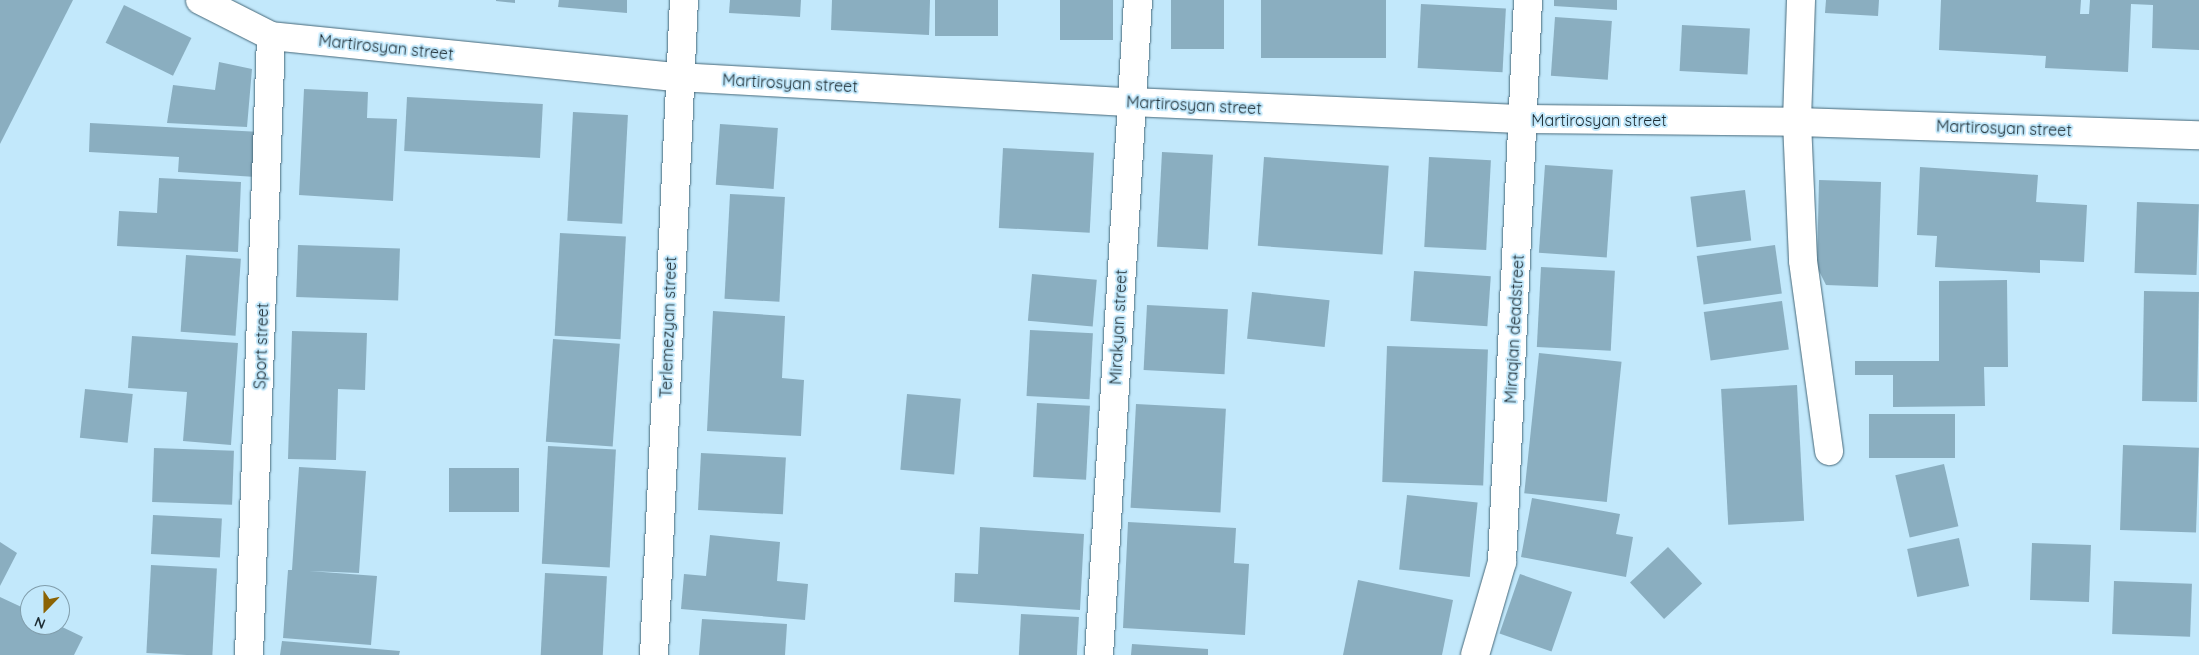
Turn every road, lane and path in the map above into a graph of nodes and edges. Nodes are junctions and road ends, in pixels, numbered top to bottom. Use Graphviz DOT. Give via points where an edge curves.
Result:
graph roads {
  1 [pos="200,0"];
  2 [pos="684,0"];
  3 [pos="1138,0"];
  4 [pos="1528,0"];
  5 [pos="1801,0"];
  6 [pos="271,36"];
  7 [pos="678,76"];
  8 [pos="1131,102"];
  9 [pos="1525,119"];
  10 [pos="1797,122"];
  11 [pos="2199,135"];
  12 [pos="1829,452"];
  13 [pos="249,655"];
  14 [pos="654,655"];
  15 [pos="1099,655"];
  16 [pos="1475,655"];
  1 -- 6 [label="street, Martirosyan street"];
  2 -- 7 [label="street, Terlemezyan street"];
  3 -- 8 [label="street, Mirakyan street"];
  4 -- 9 [label="street, Miraqian deadstreet"];
  5 -- 10 [label="street"];
  6 -- 7 [label="street, Martirosyan street"];
  6 -- 13 [label="street, Sport street"];
  7 -- 8 [label="street, Martirosyan street"];
  7 -- 14 [label="street, Terlemezyan street"];
  8 -- 9 [label="street, Martirosyan street"];
  8 -- 15 [label="street, Mirakyan street"];
  9 -- 10 [label="street, Martirosyan street"];
  9 -- 16 [label="street, Miraqian deadstreet" via="1502,562"];
  10 -- 11 [label="street, Martirosyan street"];
  10 -- 12 [label="street" via="1803,261"];
}
